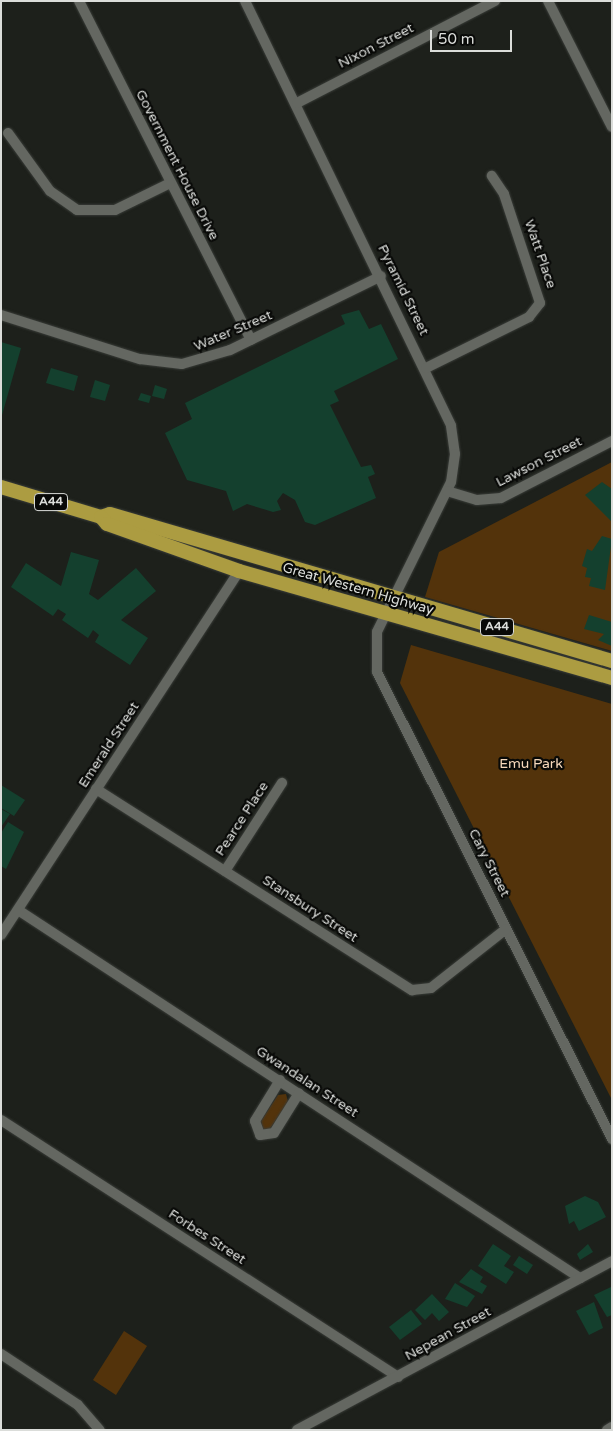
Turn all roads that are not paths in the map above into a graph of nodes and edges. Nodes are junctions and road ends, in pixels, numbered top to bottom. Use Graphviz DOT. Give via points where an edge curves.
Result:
graph roads {
  1 [pos="79,1"];
  2 [pos="245,1"];
  3 [pos="495,1"];
  4 [pos="548,1"];
  5 [pos="297,103"];
  6 [pos="612,128"];
  7 [pos="8,133"];
  8 [pos="492,176"];
  9 [pos="170,184"];
  10 [pos="381,276"];
  11 [pos="1,315"];
  12 [pos="251,340"];
  13 [pos="426,368"];
  14 [pos="612,441"];
  15 [pos="1,487"];
  16 [pos="447,491"];
  17 [pos="101,517"];
  18 [pos="239,571"];
  19 [pos="396,598"];
  20 [pos="385,614"];
  21 [pos="612,661"];
  22 [pos="612,678"];
  23 [pos="282,783"];
  24 [pos="96,789"];
  25 [pos="225,871"];
  26 [pos="18,910"];
  27 [pos="506,929"];
  28 [pos="1,935"];
  29 [pos="280,1080"];
  30 [pos="299,1093"];
  31 [pos="1,1120"];
  32 [pos="612,1139"];
  33 [pos="612,1261"];
  34 [pos="580,1278"];
  35 [pos="1,1354"];
  36 [pos="398,1377"];
  37 [pos="612,1427"];
  38 [pos="100,1430"];
  39 [pos="297,1430"];
  40 [pos="607,1430"];
  1 -- 9 [label="street, Government House Drive"];
  2 -- 5 [label="street, Pyramid Street"];
  3 -- 5 [label="street, Nixon Street"];
  4 -- 6 [label="street"];
  5 -- 10 [label="street, Pyramid Street"];
  7 -- 9 [label="street" via="50,191 78,210 115,210"];
  8 -- 13 [label="street, Watt Place" via="504,194 540,303 529,318"];
  9 -- 12 [label="street, Government House Drive"];
  10 -- 12 [label="street, Water Street"];
  10 -- 13 [label="street, Pyramid Street"];
  11 -- 12 [label="street, Water Street" via="168,364 209,359"];
  13 -- 16 [label="street, Pyramid Street" via="446,410 455,444"];
  14 -- 16 [label="street, Lawson Street" via="501,498 477,500"];
  15 -- 17 [label="highway, Great Western Highway / A44"];
  16 -- 19 [label="street, Pyramid Street"];
  17 -- 18 [label="highway, Great Western Highway / A44" via="107,524"];
  17 -- 19 [label="highway, Great Western Highway / A44" via="110,514"];
  18 -- 20 [label="highway, Great Western Highway / A44"];
  18 -- 24 [label="street, Emerald Street"];
  19 -- 20 [label="street, Cary Street"];
  19 -- 21 [label="highway, Great Western Highway / A44"];
  20 -- 22 [label="highway, Great Western Highway / A44"];
  20 -- 27 [label="street, Cary Street" via="374,649 377,672"];
  23 -- 25 [label="street, Pearce Place"];
  24 -- 25 [label="street, Stansbury Street"];
  24 -- 26 [label="street, Emerald Street"];
  25 -- 27 [label="street, Stansbury Street" via="417,992 431,988"];
  26 -- 28 [label="street, Emerald Street"];
  26 -- 29 [label="street, Gwandalan Street"];
  27 -- 32 [label="street, Cary Street"];
  29 -- 30 [label="street, Gwandalan Street"];
  29 -- 30 [label="street" via="255,1121 260,1135 274,1132"];
  30 -- 34 [label="street, Gwandalan Street"];
  31 -- 36 [label="street, Forbes Street"];
  33 -- 34 [label="street, Nepean Street"];
  34 -- 36 [label="street, Nepean Street"];
  35 -- 38 [label="street" via="78,1405"];
  36 -- 39 [label="street, Nepean Street"];
  37 -- 40 [label="street"];
}
